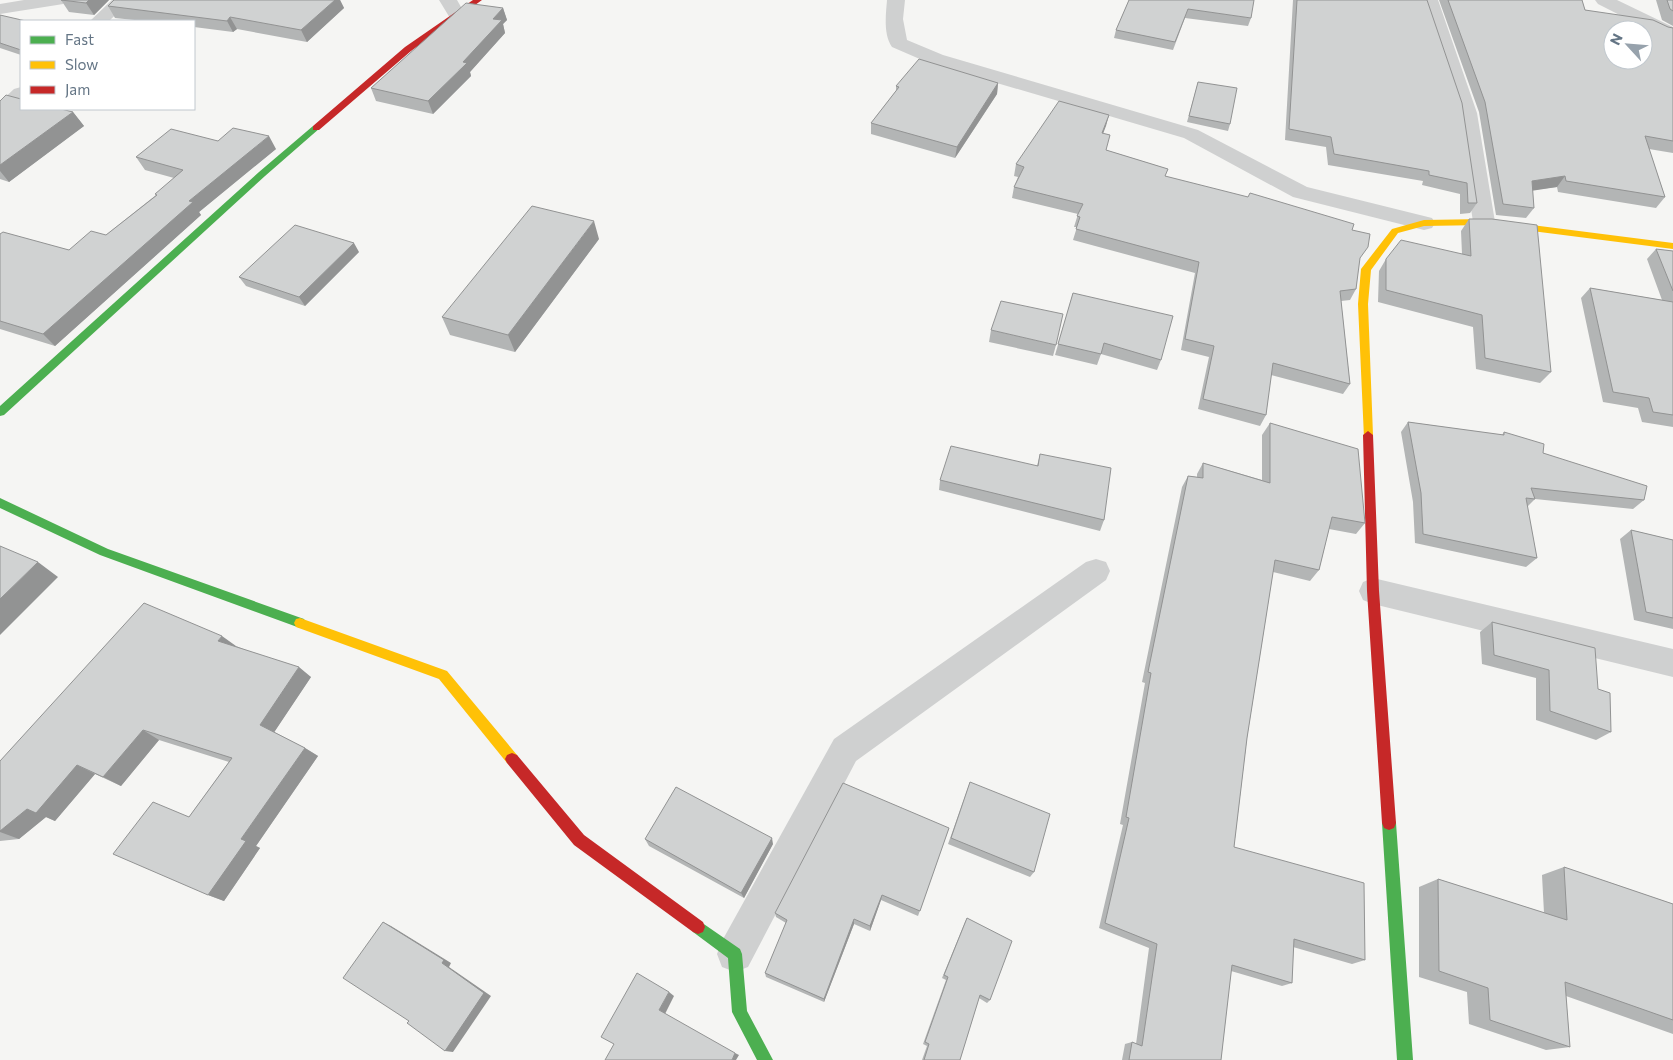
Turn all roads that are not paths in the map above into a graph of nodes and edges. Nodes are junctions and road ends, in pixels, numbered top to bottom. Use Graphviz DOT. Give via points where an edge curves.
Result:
graph roads {
  1 [pos="57,0"];
  2 [pos="122,0"];
  3 [pos="478,0"];
  4 [pos="896,0"];
  5 [pos="1429,0"];
  6 [pos="1604,0"];
  7 [pos="452,7"];
  8 [pos="0,9"];
  9 [pos="100,20"];
  10 [pos="1673,32"];
  11 [pos="20,94"];
  12 [pos="0,113"];
  13 [pos="1484,222"];
  14 [pos="1424,223"];
  15 [pos="1673,246"];
  16 [pos="0,412"];
  17 [pos="0,502"];
  18 [pos="1096,571"];
  19 [pos="1373,591"];
  20 [pos="1673,662"];
  21 [pos="735,954"];
  22 [pos="765,1060"];
  23 [pos="1405,1060"];
  1 -- 8 [label="street"];
  2 -- 9 [label="street"];
  3 -- 7 [label="street"];
  4 -- 14 [label="street" via="894,19 898,43 936,59 1191,134 1300,192"];
  5 -- 13 [label="street" via="1467,113"];
  6 -- 10 [label="street"];
  7 -- 16 [label="street"];
  11 -- 12 [label="street"];
  13 -- 14 [label="street"];
  13 -- 15 [label="street"];
  14 -- 19 [label="street" via="1395,231 1366,269 1363,304"];
  17 -- 21 [label="street" via="104,552 443,675 579,840"];
  18 -- 21 [label="street" via="845,750"];
  19 -- 20 [label="street"];
  19 -- 23 [label="street"];
  21 -- 22 [label="street" via="740,1012"];
}
